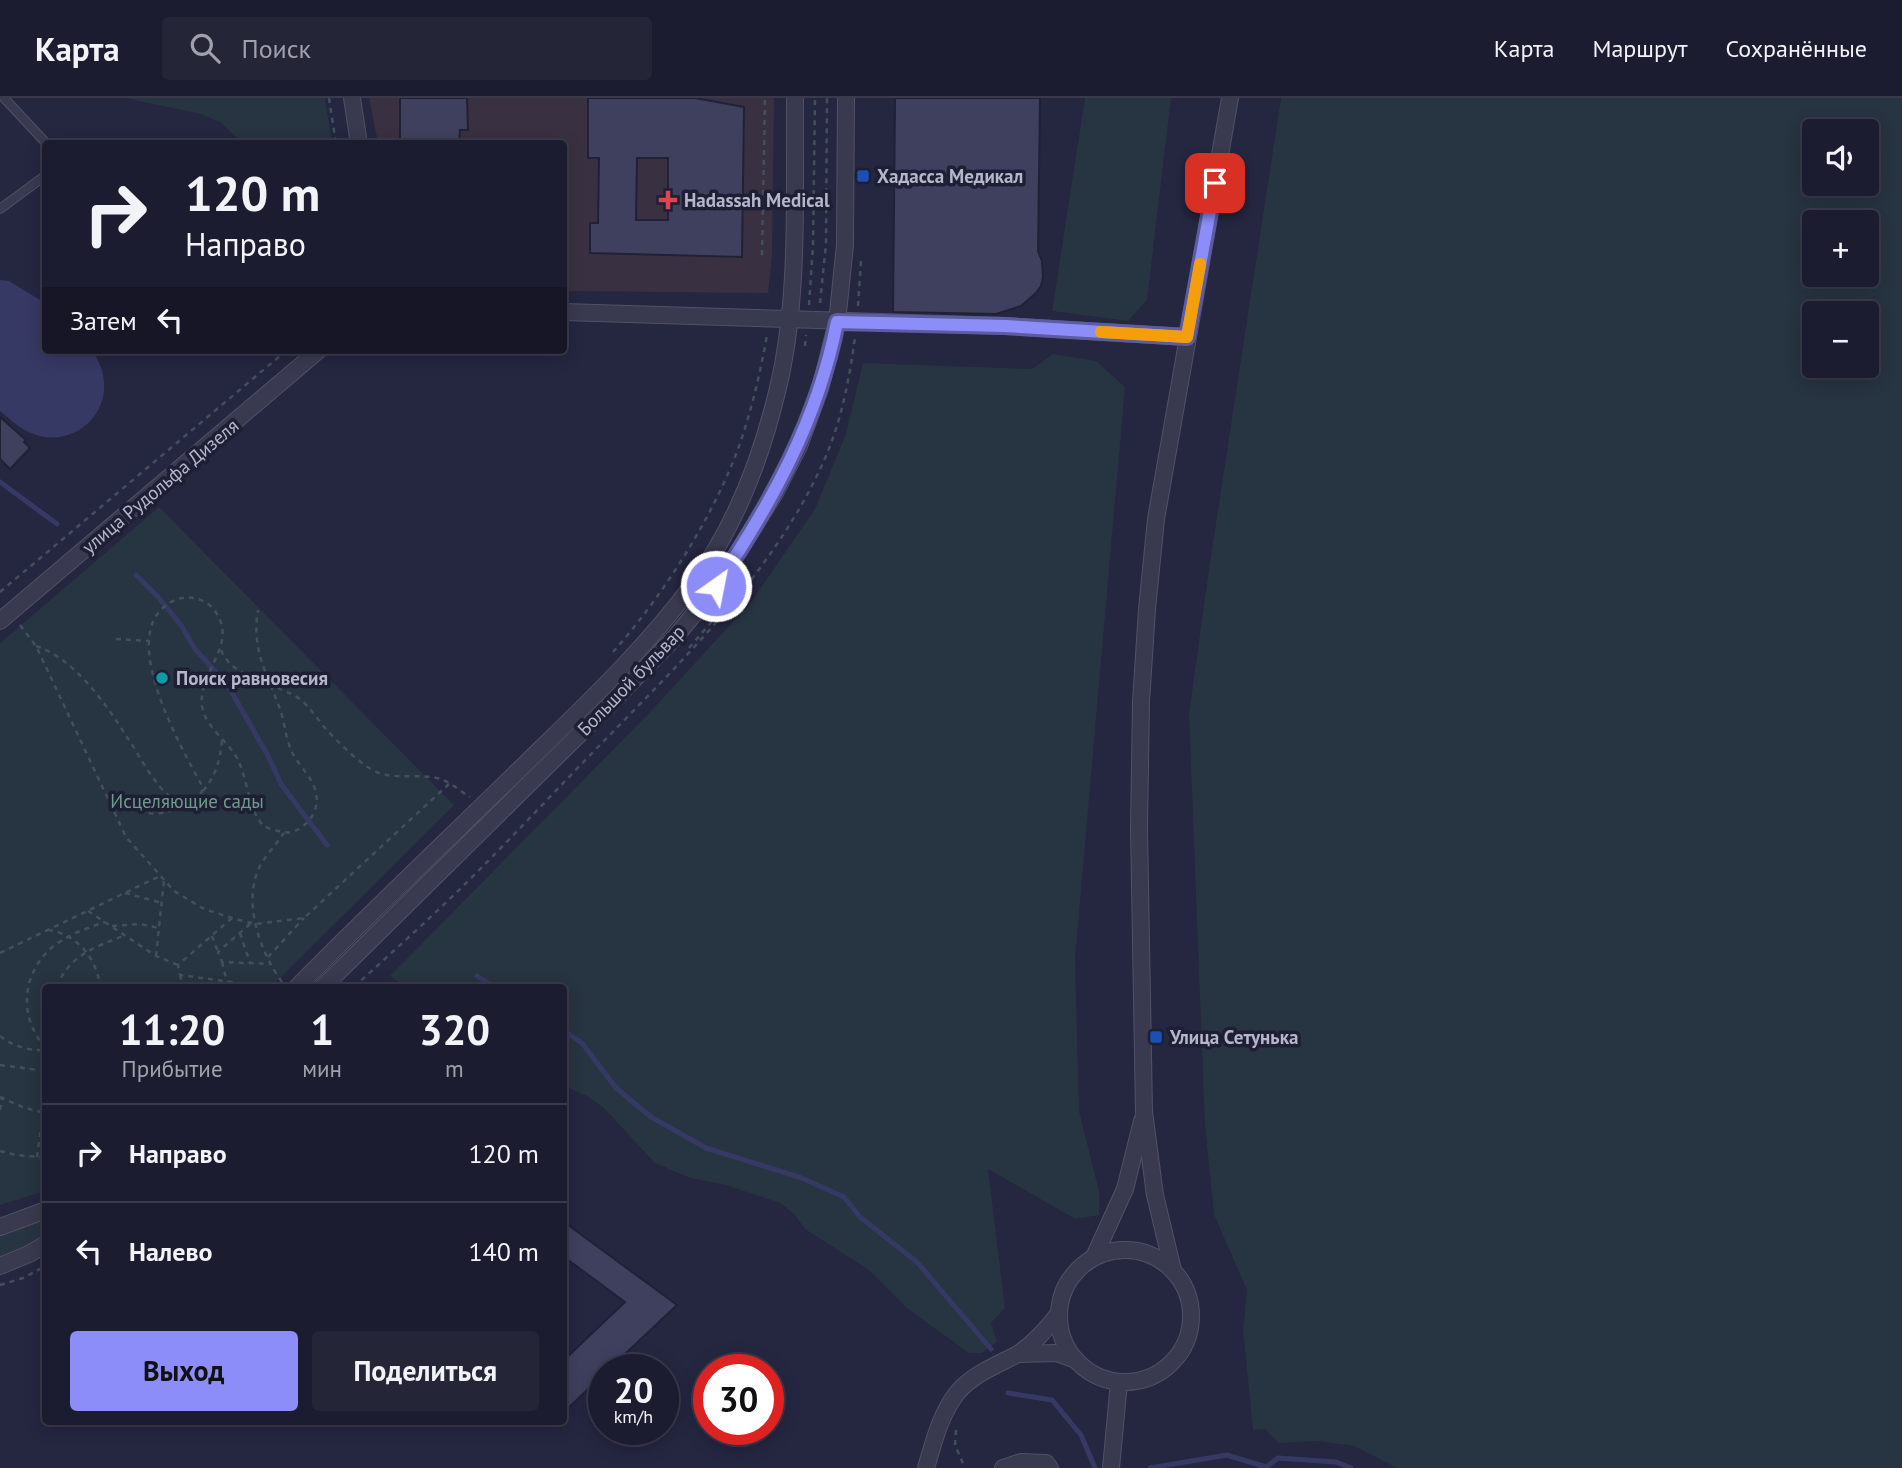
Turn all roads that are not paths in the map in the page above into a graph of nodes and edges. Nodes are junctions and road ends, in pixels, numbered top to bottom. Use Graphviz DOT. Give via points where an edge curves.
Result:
graph roads {
  1 [pos="4,98"];
  2 [pos="352,98"];
  3 [pos="795,98"];
  4 [pos="846,98"];
  5 [pos="1230,98"];
  6 [pos="43,140"];
  7 [pos="358,140"];
  8 [pos="42,178"];
  9 [pos="0,209"];
  10 [pos="567,312"];
  11 [pos="788,321"];
  12 [pos="837,322"];
  13 [pos="1187,337"];
  14 [pos="314,354"];
  15 [pos="0,621"];
  16 [pos="290,984"];
  17 [pos="326,984"];
  18 [pos="1144,1112"];
  19 [pos="42,1211"];
  20 [pos="0,1227"];
  21 [pos="42,1246"];
  22 [pos="1094,1257"];
  23 [pos="0,1266"];
  24 [pos="1173,1270"];
  25 [pos="1059,1313"];
  26 [pos="1018,1354"];
  27 [pos="1076,1360"];
  28 [pos="1119,1382"];
  29 [pos="926,1468"];
  30 [pos="1003,1468"];
  31 [pos="1050,1468"];
  32 [pos="1111,1468"];
  1 -- 6 [label="lane"];
  2 -- 7 [label="street"];
  3 -- 11 [label="street, Большой бульвар"];
  4 -- 12 [label="street, Большой бульвар" via="845,245"];
  5 -- 13 [label="street"];
  8 -- 9 [label="lane"];
  10 -- 11 [label="street"];
  11 -- 12 [label="street"];
  11 -- 16 [label="street, Большой бульвар" via="779,386 747,486 694,583 659,629 595,695"];
  12 -- 13 [label="street"];
  12 -- 17 [label="street, Большой бульвар" via="799,446 716,586 676,636 609,705"];
  13 -- 18 [label="street" via="1156,519 1141,702"];
  14 -- 15 [label="street, улица Рудольфа Дизеля"];
  18 -- 22 [label="street" via="1125,1189"];
  18 -- 24 [label="street" via="1155,1195"];
  19 -- 20 [label="street"];
  21 -- 23 [label="street"];
  22 -- 24 [label="street" via="1115,1250 1137,1251"];
  22 -- 25 [label="street" via="1078,1269 1067,1286"];
  24 -- 28 [label="street" via="1191,1306 1185,1345 1157,1374"];
  25 -- 26 [label="street"];
  25 -- 27 [label="street" via="1060,1330"];
  26 -- 27 [label="street" via="1057,1353"];
  26 -- 29 [label="street" via="984,1370 958,1392 941,1419"];
  27 -- 28 [label="street" via="1102,1378"];
  28 -- 32 [label="street"];
  30 -- 31 [label="street" via="1021,1462 1046,1463"];
}
